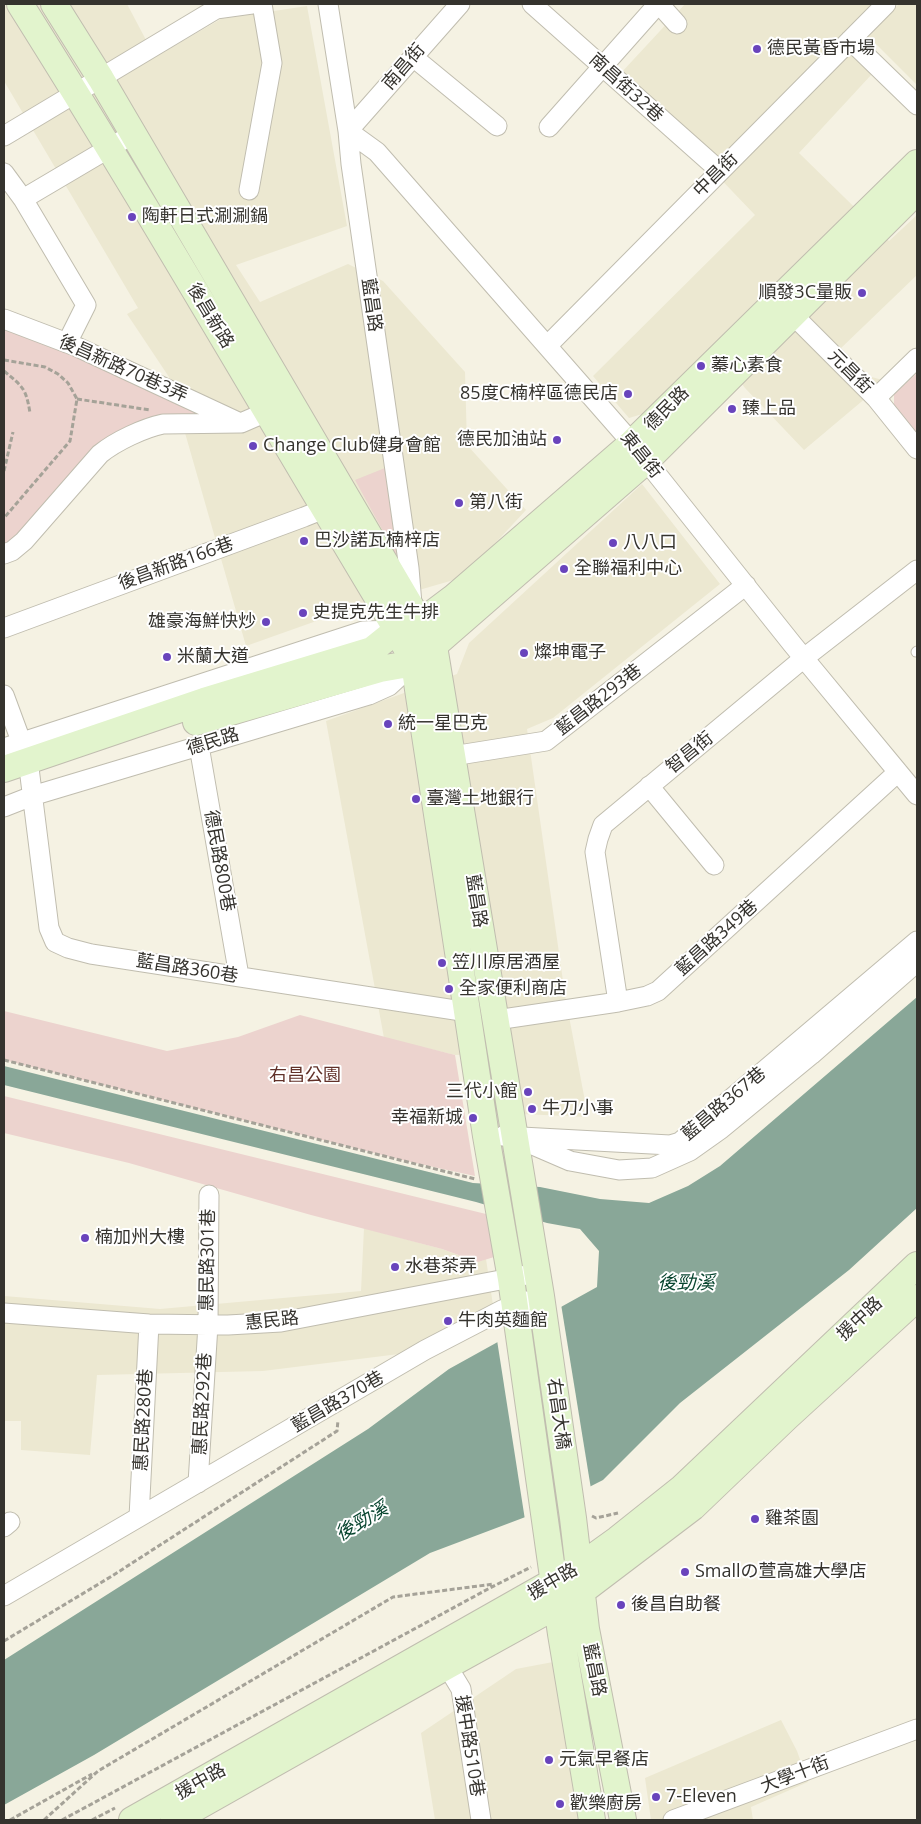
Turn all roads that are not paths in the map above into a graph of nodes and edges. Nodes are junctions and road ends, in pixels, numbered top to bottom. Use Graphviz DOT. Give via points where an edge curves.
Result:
graph roads {
  1 [pos="20,4"];
  2 [pos="54,4"];
  3 [pos="252,4"];
  4 [pos="262,4"];
  5 [pos="328,4"];
  6 [pos="460,4"];
  7 [pos="532,4"];
  8 [pos="658,4"];
  9 [pos="215,6"];
  10 [pos="879,6"];
  11 [pos="677,24"];
  12 [pos="850,40"];
  13 [pos="414,56"];
  14 [pos="601,66"];
  15 [pos="101,79"];
  16 [pos="76,92"];
  17 [pos="917,105"];
  18 [pos="496,126"];
  19 [pos="549,127"];
  20 [pos="348,130"];
  21 [pos="134,134"];
  22 [pos="4,136"];
  23 [pos="110,149"];
  24 [pos="917,163"];
  25 [pos="720,171"];
  26 [pos="4,173"];
  27 [pos="249,190"];
  28 [pos="917,191"];
  29 [pos="23,199"];
  30 [pos="786,307"];
  31 [pos="4,319"];
  32 [pos="67,343"];
  33 [pos="547,346"];
  34 [pos="917,358"];
  35 [pos="876,398"];
  36 [pos="291,400"];
  37 [pos="268,413"];
  38 [pos="241,423"];
  39 [pos="917,449"];
  40 [pos="639,452"];
  41 [pos="346,496"];
  42 [pos="324,509"];
  43 [pos="4,554"];
  44 [pos="917,570"];
  45 [pos="746,585"];
  46 [pos="416,615"];
  47 [pos="4,628"];
  48 [pos="397,630"];
  49 [pos="434,646"];
  50 [pos="804,658"];
  51 [pos="414,663"];
  52 [pos="4,695"];
  53 [pos="199,746"];
  54 [pos="440,758"];
  55 [pos="23,764"];
  56 [pos="4,769"];
  57 [pos="898,772"];
  58 [pos="649,786"];
  59 [pos="4,787"];
  60 [pos="917,795"];
  61 [pos="4,807"];
  62 [pos="714,865"];
  63 [pos="917,941"];
  64 [pos="917,962"];
  65 [pos="239,976"];
  66 [pos="618,1002"];
  67 [pos="468,1012"];
  68 [pos="496,1020"];
  69 [pos="486,1136"];
  70 [pos="515,1137"];
  71 [pos="209,1195"];
  72 [pos="511,1279"];
  73 [pos="914,1285"];
  74 [pos="540,1293"];
  75 [pos="516,1312"];
  76 [pos="4,1313"];
  77 [pos="149,1324"];
  78 [pos="208,1325"];
  79 [pos="198,1484"];
  80 [pos="138,1517"];
  81 [pos="572,1518"];
  82 [pos="547,1526"];
  83 [pos="580,1580"];
  84 [pos="556,1593"];
  85 [pos="4,1596"];
  86 [pos="442,1657"];
  87 [pos="917,1729"];
  88 [pos="132,1820"];
  89 [pos="174,1820"];
  90 [pos="481,1820"];
  91 [pos="592,1820"];
  92 [pos="623,1820"];
  93 [pos="673,1820"];
  1 -- 16 [label="street, 後昌新路"];
  2 -- 15 [label="street, 後昌新路"];
  3 -- 9 [label="street"];
  4 -- 27 [label="street" via="272,63"];
  5 -- 20 [label="street, 藍昌路"];
  6 -- 13 [label="street, 南昌街"];
  7 -- 14 [label="street, 南昌街32巷"];
  8 -- 11 [label="street"];
  8 -- 14 [label="street"];
  9 -- 15 [label="street"];
  10 -- 12 [label="street, 中昌街"];
  12 -- 17 [label="street"];
  12 -- 25 [label="street, 中昌街"];
  13 -- 18 [label="street"];
  13 -- 20 [label="street, 南昌街"];
  14 -- 19 [label="street"];
  14 -- 25 [label="street, 南昌街32巷"];
  15 -- 16 [label="street"];
  15 -- 21 [label="street, 後昌新路"];
  16 -- 22 [label="street"];
  16 -- 23 [label="street, 後昌新路"];
  20 -- 33 [label="street, 東昌街" via="377,152"];
  20 -- 46 [label="street, 藍昌路"];
  21 -- 23 [label="street"];
  21 -- 36 [label="street, 後昌新路"];
  23 -- 29 [label="street"];
  23 -- 37 [label="street, 後昌新路"];
  24 -- 30 [label="street, 德民路"];
  25 -- 33 [label="street, 中昌街"];
  26 -- 29 [label="street"];
  28 -- 30 [label="street, 德民路"];
  29 -- 32 [label="street" via="86,305"];
  30 -- 35 [label="street, 元昌街"];
  30 -- 40 [label="street, 德民路"];
  31 -- 32 [label="street, 後昌新路70巷3弄"];
  32 -- 38 [label="street, 後昌新路70巷3弄"];
  33 -- 40 [label="street, 東昌街"];
  34 -- 35 [label="street"];
  35 -- 39 [label="street, 元昌街"];
  36 -- 37 [label="street, 後昌新路70巷3弄"];
  36 -- 41 [label="street, 後昌新路"];
  37 -- 38 [label="street, 後昌新路70巷3弄"];
  37 -- 42 [label="street, 後昌新路"];
  38 -- 43 [label="street, 後昌新路70巷3弄" via="163,424 108,447 24,541"];
  40 -- 45 [label="street, 東昌街"];
  40 -- 46 [label="street, 德民路" via="453,598"];
  40 -- 49 [label="street, 德民路"];
  41 -- 42 [label="street, 後昌新路166巷"];
  41 -- 46 [label="street, 後昌新路"];
  42 -- 47 [label="street, 後昌新路166巷"];
  42 -- 48 [label="street, 後昌新路"];
  44 -- 50 [label="street, 智昌街"];
  45 -- 50 [label="street, 東昌街"];
  45 -- 54 [label="street, 藍昌路293巷" via="546,741"];
  46 -- 48 [label="street, 德民路"];
  46 -- 49 [label="street, 藍昌路"];
  48 -- 51 [label="street, 藍昌路"];
  48 -- 55 [label="street, 德民路" via="372,650 204,701"];
  49 -- 51 [label="street, 德民路"];
  49 -- 54 [label="street, 藍昌路"];
  50 -- 57 [label="street, 東昌街"];
  50 -- 58 [label="street, 智昌街"];
  51 -- 53 [label="street, 德民路" via="388,686 369,695"];
  51 -- 54 [label="street, 藍昌路"];
  51 -- 55 [label="street, 德民路" via="380,669 192,724"];
  52 -- 55 [label="street"];
  53 -- 55 [label="street, 德民路"];
  53 -- 65 [label="street, 德民路800巷"];
  54 -- 67 [label="street, 藍昌路"];
  54 -- 68 [label="street, 藍昌路"];
  55 -- 56 [label="street, 德民路"];
  55 -- 59 [label="street, 德民路"];
  55 -- 61 [label="street, 德民路"];
  55 -- 65 [label="street, 藍昌路360巷" via="49,928 55,942 91,954"];
  57 -- 60 [label="street, 東昌街"];
  57 -- 66 [label="street, 藍昌路349巷" via="658,991"];
  58 -- 62 [label="street"];
  58 -- 66 [label="street, 智昌街" via="603,825 595,852"];
  63 -- 70 [label="street, 藍昌路367巷" via="680,1142 670,1145"];
  64 -- 70 [label="street" via="721,1129 690,1151 652,1168 619,1170 570,1161"];
  65 -- 67 [label="street, 藍昌路360巷"];
  66 -- 68 [label="street, 藍昌路349巷"];
  67 -- 68 [label="street"];
  67 -- 69 [label="street, 藍昌路"];
  68 -- 70 [label="street, 藍昌路"];
  69 -- 70 [label="street, 藍昌路367巷"];
  69 -- 72 [label="street, 藍昌路"];
  70 -- 74 [label="street, 藍昌路"];
  71 -- 78 [label="street, 惠民路301巷"];
  72 -- 74 [label="street, 惠民路"];
  72 -- 75 [label="street"];
  72 -- 78 [label="street, 惠民路" via="281,1322"];
  73 -- 83 [label="street, 援中路" via="786,1418 693,1507"];
  74 -- 75 [label="street, 藍昌路370巷"];
  74 -- 81 [label="street, 右昌大橋"];
  75 -- 79 [label="street, 藍昌路370巷" via="502,1310 425,1350"];
  75 -- 82 [label="street, 右昌大橋"];
  76 -- 77 [label="street, 惠民路"];
  77 -- 78 [label="street, 惠民路"];
  77 -- 80 [label="street, 惠民路280巷"];
  78 -- 79 [label="street, 惠民路292巷"];
  79 -- 80 [label="street, 藍昌路370巷"];
  80 -- 85 [label="street, 藍昌路370巷"];
  81 -- 83 [label="street, 藍昌路"];
  82 -- 84 [label="street, 藍昌路"];
  83 -- 84 [label="street, 援中路"];
  83 -- 92 [label="street, 藍昌路" via="587,1637"];
  84 -- 86 [label="street, 援中路"];
  84 -- 91 [label="street, 藍昌路"];
  86 -- 88 [label="street, 援中路"];
  86 -- 89 [label="street, 援中路"];
  86 -- 90 [label="street, 援中路510巷" via="460,1689"];
  87 -- 93 [label="street, 大學十街"];
}
